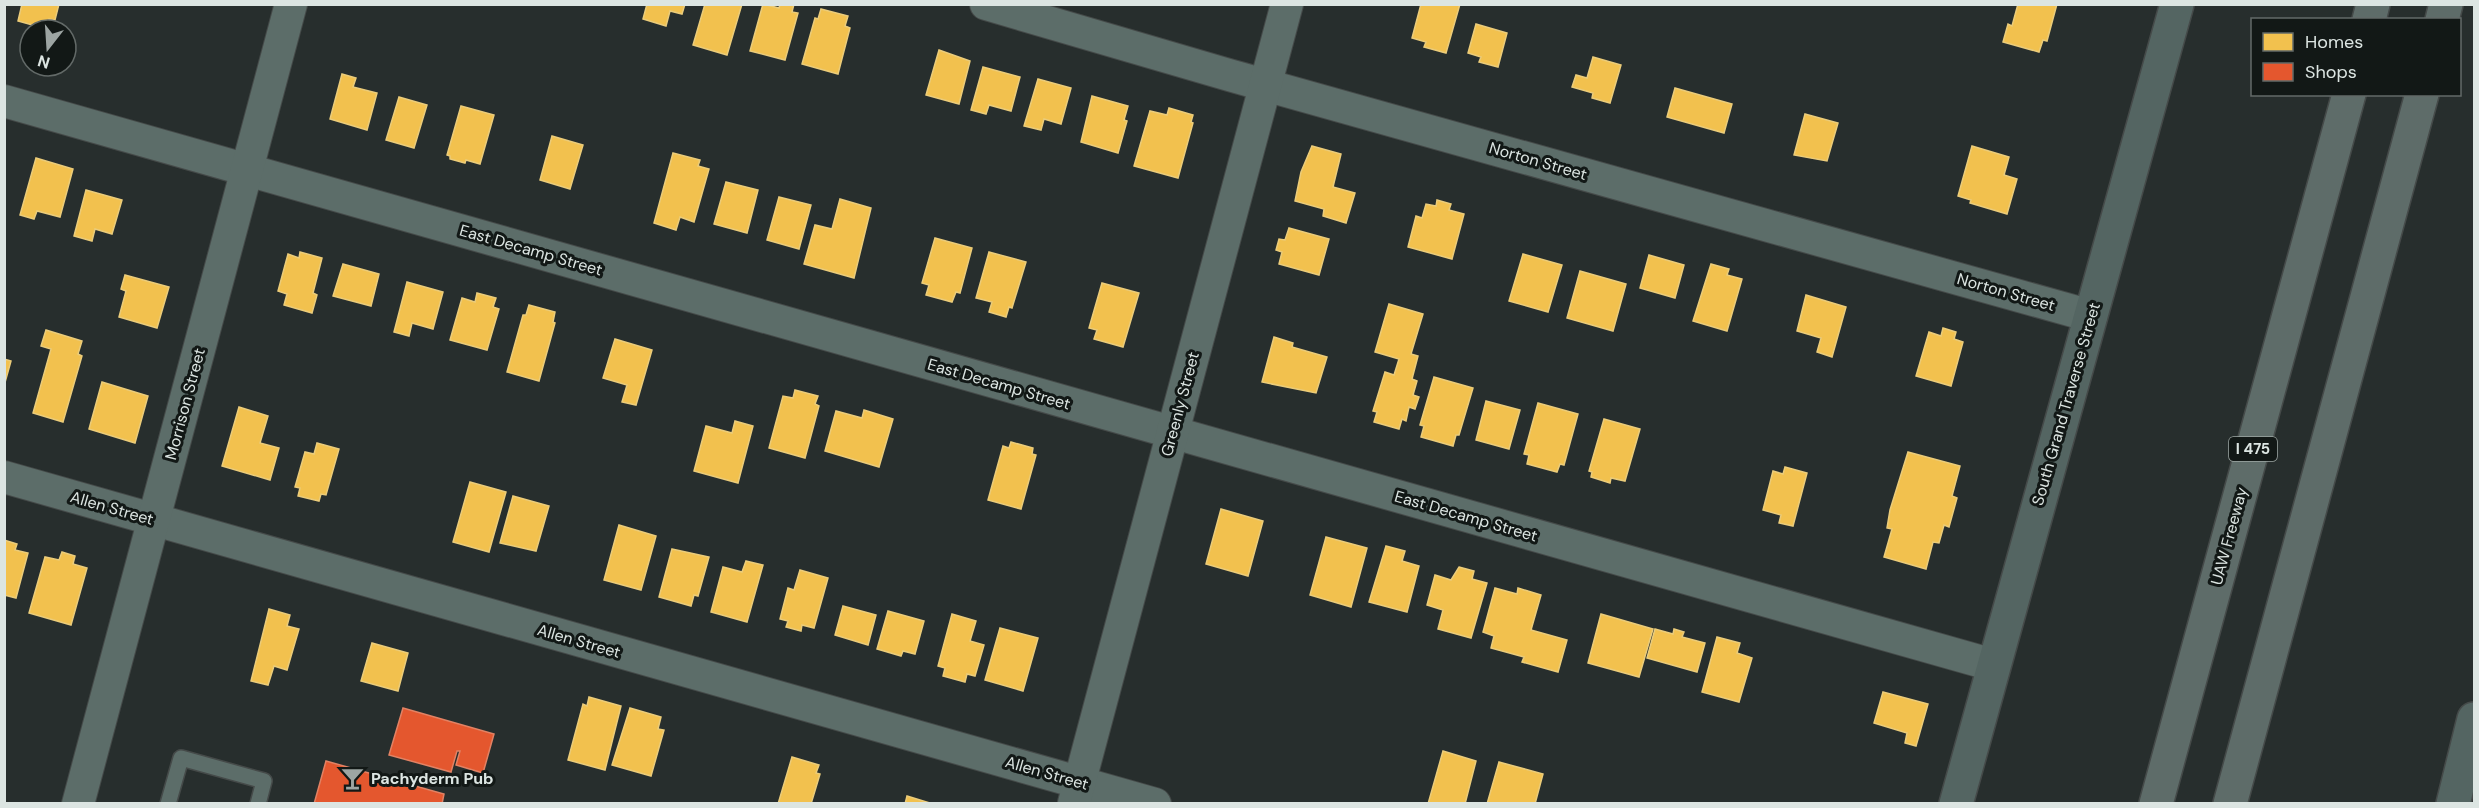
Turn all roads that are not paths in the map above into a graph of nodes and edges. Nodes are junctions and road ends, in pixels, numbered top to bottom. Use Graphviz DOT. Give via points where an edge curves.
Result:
graph roads {
  1 [pos="291,4"];
  2 [pos="986,4"];
  3 [pos="1287,4"];
  4 [pos="2177,4"];
  5 [pos="1265,86"];
  6 [pos="2348,96"];
  7 [pos="2421,96"];
  8 [pos="4,101"];
  9 [pos="248,170"];
  10 [pos="2091,316"];
  11 [pos="1172,434"];
  12 [pos="4,477"];
  13 [pos="154,520"];
  14 [pos="1993,665"];
  15 [pos="2475,719"];
  16 [pos="2462,792"];
  17 [pos="1077,793"];
  18 [pos="78,804"];
  19 [pos="168,804"];
  20 [pos="258,804"];
  21 [pos="1155,804"];
  22 [pos="1956,804"];
  23 [pos="2156,804"];
  24 [pos="2230,804"];
  1 -- 9 [label="street, Morrison Street"];
  2 -- 5 [label="street, Norton Street"];
  3 -- 5 [label="street, Greenly Street"];
  4 -- 10 [label="main road, South Grand Traverse Street"];
  5 -- 10 [label="street, Norton Street"];
  5 -- 11 [label="street, Greenly Street"];
  6 -- 23 [label="highway, UAW Freeway / I 475"];
  7 -- 24 [label="highway"];
  8 -- 9 [label="street, East Decamp Street"];
  9 -- 11 [label="street, East Decamp Street"];
  9 -- 13 [label="street, Morrison Street"];
  10 -- 14 [label="main road, South Grand Traverse Street"];
  11 -- 14 [label="street, East Decamp Street"];
  11 -- 17 [label="street, Greenly Street"];
  12 -- 13 [label="street, Allen Street"];
  13 -- 17 [label="street, Allen Street"];
  13 -- 18 [label="street, Morrison Street"];
  14 -- 22 [label="main road, South Grand Traverse Street"];
  15 -- 16 [label="main road"];
  17 -- 21 [label="street, Allen Street"];
  19 -- 20 [label="lane" via="181,758 264,781"];
}
